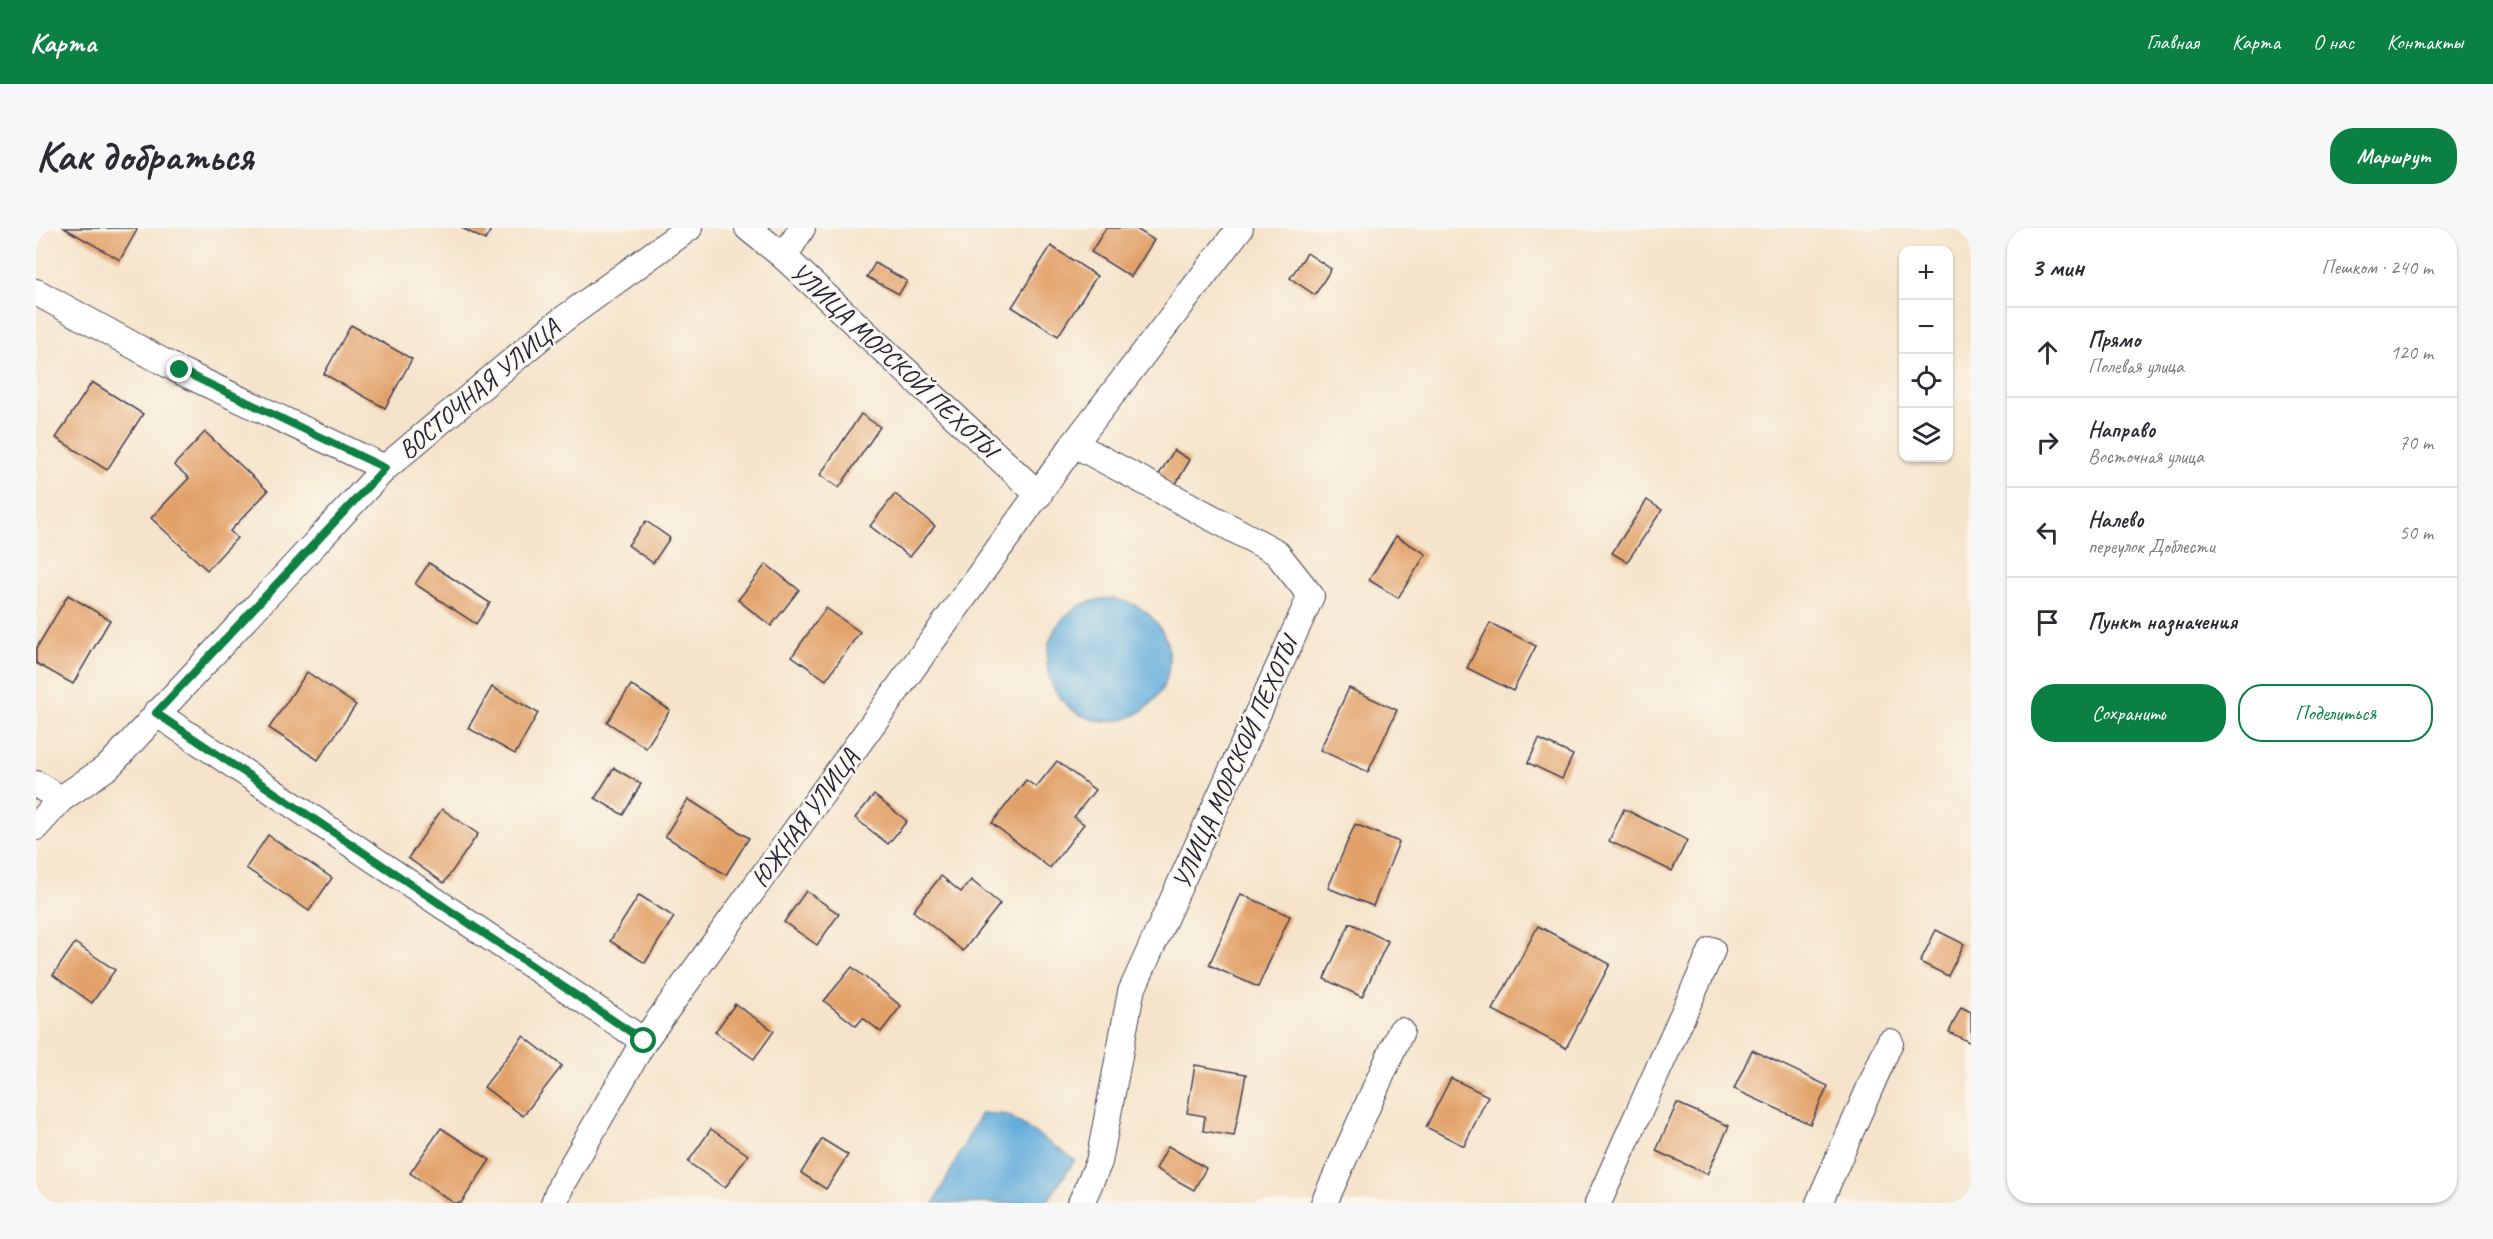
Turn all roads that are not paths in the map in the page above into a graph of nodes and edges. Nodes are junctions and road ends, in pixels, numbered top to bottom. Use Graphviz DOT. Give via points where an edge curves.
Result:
graph roads {
  1 [pos="689,228"];
  2 [pos="748,228"];
  3 [pos="802,228"];
  4 [pos="1240,228"];
  5 [pos="784,258"];
  6 [pos="36,292"];
  7 [pos="1074,444"];
  8 [pos="385,468"];
  9 [pos="1039,495"];
  10 [pos="156,713"];
  11 [pos="36,784"];
  12 [pos="61,799"];
  13 [pos="36,827"];
  14 [pos="1712,951"];
  15 [pos="1401,1031"];
  16 [pos="644,1041"];
  17 [pos="1890,1042"];
  18 [pos="554,1203"];
  19 [pos="1081,1203"];
  20 [pos="1324,1203"];
  21 [pos="1598,1203"];
  22 [pos="1819,1203"];
  1 -- 8 [label="street, ВОСТОЧНАЯ УЛИЦА" via="554,326"];
  2 -- 5 [label="street, УЛИЦА МОРСКОЙ ПЕХОТЫ"];
  3 -- 5 [label="street"];
  4 -- 7 [label="street, ЮЖНАЯ УЛИЦА"];
  5 -- 9 [label="street, УЛИЦА МОРСКОЙ ПЕХОТЫ"];
  6 -- 8 [label="street" via="180,370"];
  7 -- 9 [label="street, ЮЖНАЯ УЛИЦА"];
  7 -- 19 [label="street, УЛИЦА МОРСКОЙ ПЕХОТЫ" via="1276,552 1311,596 1131,992 1099,1162"];
  8 -- 10 [label="street, ВОСТОЧНАЯ УЛИЦА"];
  9 -- 16 [label="street, ЮЖНАЯ УЛИЦА"];
  10 -- 12 [label="street, ВОСТОЧНАЯ УЛИЦА" via="109,766"];
  10 -- 16 [label="street"];
  11 -- 12 [label="street"];
  12 -- 13 [label="street, ВОСТОЧНАЯ УЛИЦА"];
  14 -- 21 [label="street"];
  15 -- 20 [label="street"];
  16 -- 18 [label="street, ЮЖНАЯ УЛИЦА"];
  17 -- 22 [label="street"];
}
